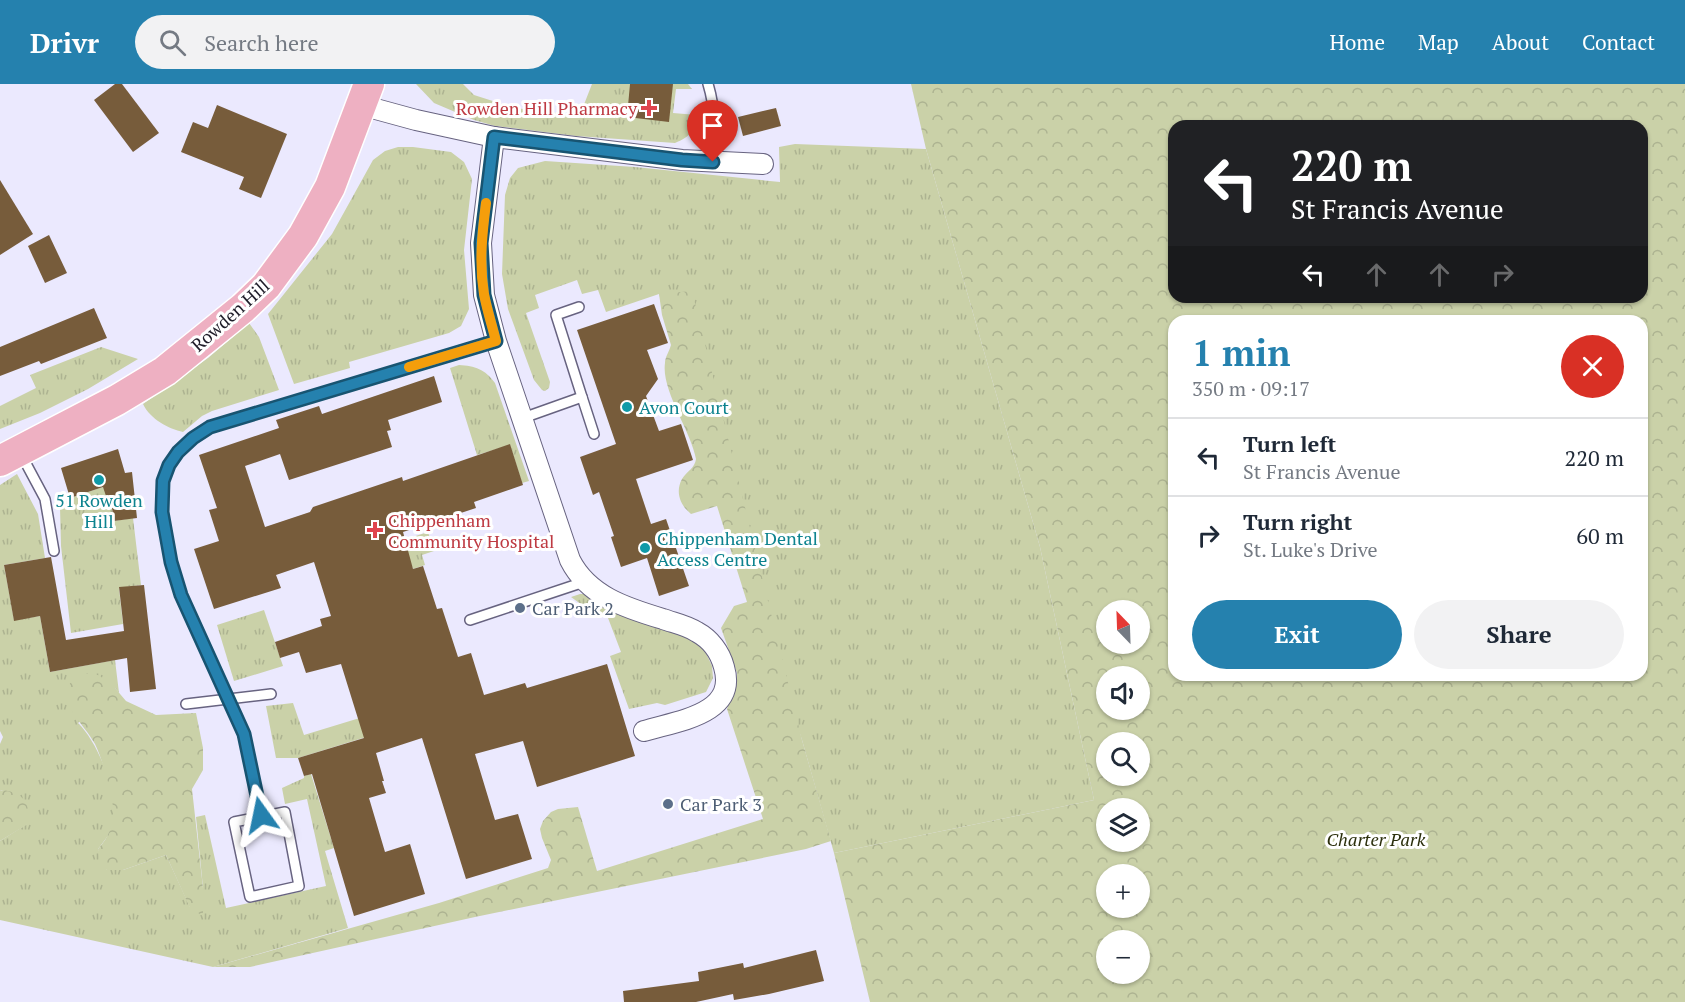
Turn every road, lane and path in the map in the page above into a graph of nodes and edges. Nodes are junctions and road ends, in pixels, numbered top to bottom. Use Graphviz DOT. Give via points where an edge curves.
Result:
graph roads {
  1 [pos="708,84"];
  2 [pos="365,94"];
  3 [pos="494,137"];
  4 [pos="713,162"];
  5 [pos="763,164"];
  6 [pos="579,307"];
  7 [pos="496,341"];
  8 [pos="582,398"];
  9 [pos="523,418"];
  10 [pos="594,434"];
  11 [pos="9,456"];
  12 [pos="54,551"];
  13 [pos="584,582"];
  14 [pos="470,620"];
  15 [pos="271,694"];
  16 [pos="228,700"];
  17 [pos="186,704"];
  18 [pos="644,731"];
  19 [pos="261,815"];
  1 -- 4 [label="lane" via="716,128"];
  2 -- 3 [label="street" via="416,120"];
  2 -- 11 [label="main road, Rowden Hill" via="326,195 303,236 266,286 165,371"];
  3 -- 4 [label="street"];
  3 -- 7 [label="street" via="481,243 484,295"];
  4 -- 5 [label="street"];
  6 -- 8 [label="lane" via="556,315"];
  7 -- 9 [label="street"];
  7 -- 16 [label="lane" via="210,427 178,452 163,481 162,512 171,562 181,595"];
  8 -- 9 [label="lane"];
  8 -- 10 [label="lane"];
  9 -- 13 [label="street" via="563,542"];
  11 -- 12 [label="lane" via="33,473 45,498"];
  13 -- 14 [label="lane"];
  13 -- 18 [label="street" via="612,600 696,631 711,643 722,661 725,691 717,705"];
  15 -- 16 [label="lane"];
  16 -- 17 [label="lane"];
  16 -- 19 [label="lane" via="244,734"];
  19 -- 19 [label="lane" via="234,822 250,897 299,886 285,812"];
}
